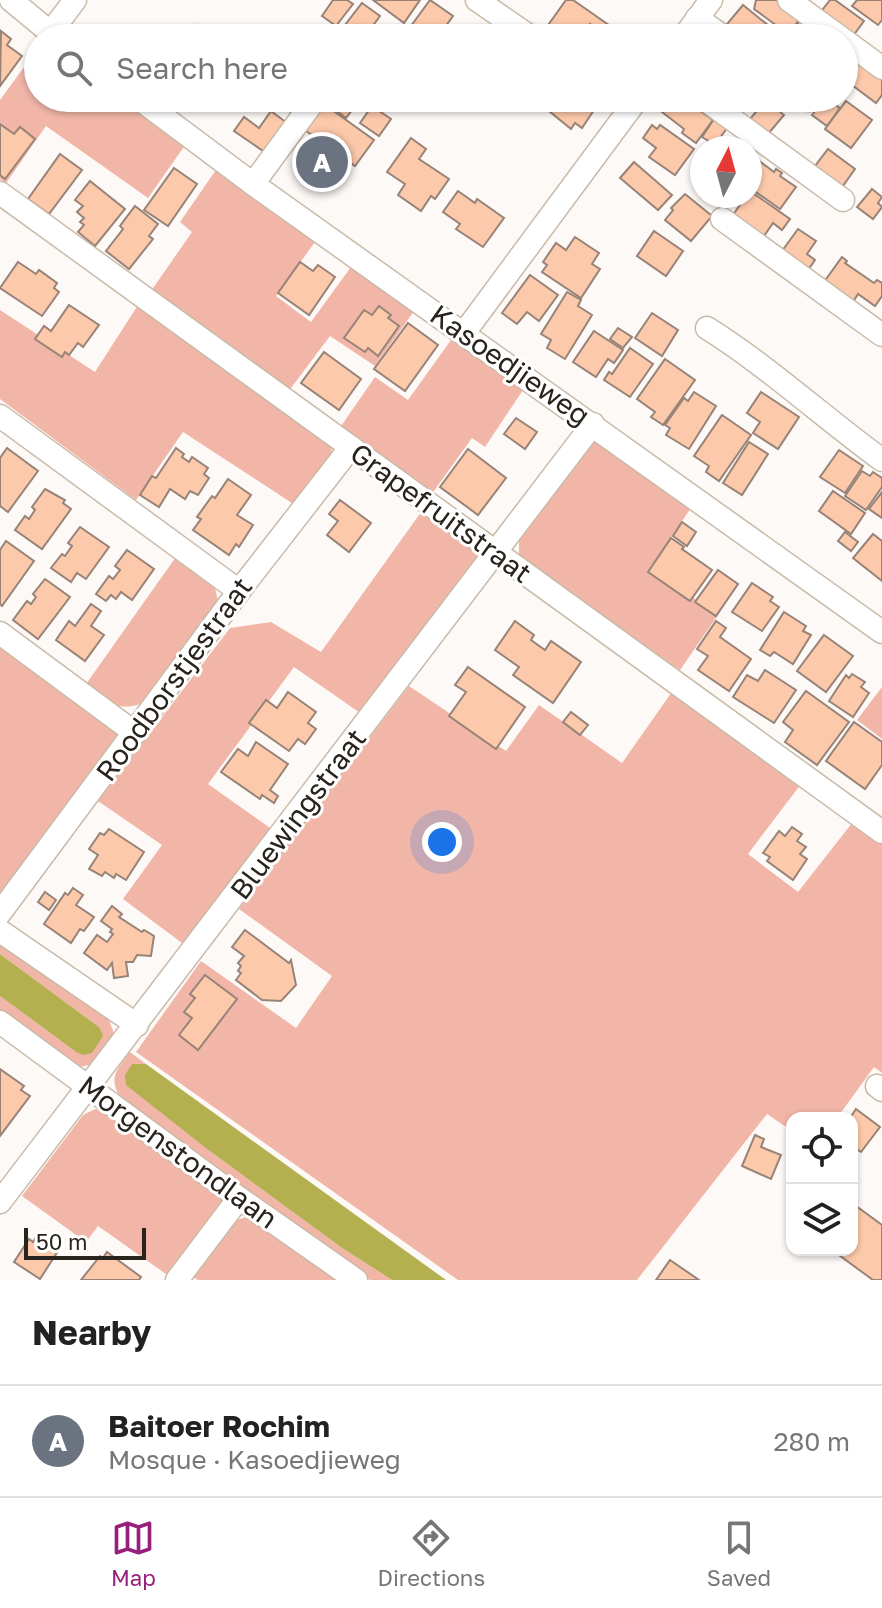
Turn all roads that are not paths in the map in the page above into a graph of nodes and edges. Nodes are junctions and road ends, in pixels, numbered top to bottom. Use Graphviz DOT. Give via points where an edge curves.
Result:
graph roads {
  1 [pos="11,0"];
  2 [pos="75,0"];
  3 [pos="477,0"];
  4 [pos="789,0"];
  5 [pos="702,6"];
  6 [pos="40,24"];
  7 [pos="61,24"];
  8 [pos="512,24"];
  9 [pos="691,24"];
  10 [pos="715,24"];
  11 [pos="822,24"];
  12 [pos="858,51"];
  13 [pos="882,68"];
  14 [pos="157,112"];
  15 [pos="307,112"];
  16 [pos="621,112"];
  17 [pos="722,112"];
  18 [pos="306,137"];
  19 [pos="259,188"];
  20 [pos="0,193"];
  21 [pos="843,200"];
  22 [pos="722,219"];
  23 [pos="707,328"];
  24 [pos="464,333"];
  25 [pos="882,335"];
  26 [pos="0,416"];
  27 [pos="593,424"];
  28 [pos="351,447"];
  29 [pos="882,460"];
  30 [pos="496,553"];
  31 [pos="239,591"];
  32 [pos="882,632"];
  33 [pos="0,633"];
  34 [pos="135,733"];
  35 [pos="882,832"];
  36 [pos="0,913"];
  37 [pos="0,931"];
  38 [pos="0,1022"];
  39 [pos="137,1025"];
  40 [pos="87,1086"];
  41 [pos="239,1198"];
  42 [pos="0,1202"];
  43 [pos="177,1280"];
  44 [pos="356,1280"];
  1 -- 6 [label="street"];
  2 -- 7 [label="street"];
  3 -- 8 [label="street"];
  4 -- 11 [label="street"];
  5 -- 9 [label="street"];
  5 -- 10 [label="street"];
  12 -- 13 [label="street"];
  14 -- 19 [label="street, Kasoedjieweg"];
  15 -- 19 [label="street"];
  16 -- 24 [label="street"];
  17 -- 21 [label="street"];
  18 -- 19 [label="street"];
  19 -- 24 [label="street, Kasoedjieweg"];
  20 -- 28 [label="street, Grapefruitstraat"];
  22 -- 25 [label="street"];
  23 -- 29 [label="street" via="751,356"];
  24 -- 27 [label="street, Kasoedjieweg"];
  26 -- 31 [label="street"];
  27 -- 30 [label="street, Bluewingstraat"];
  27 -- 32 [label="street, Kasoedjieweg"];
  28 -- 30 [label="street, Grapefruitstraat"];
  28 -- 31 [label="street, Roodborstjestraat"];
  30 -- 35 [label="street, Grapefruitstraat"];
  30 -- 39 [label="street, Bluewingstraat"];
  31 -- 34 [label="street, Roodborstjestraat"];
  33 -- 34 [label="street"];
  34 -- 36 [label="street, Roodborstjestraat"];
  37 -- 39 [label="street"];
  38 -- 40 [label="street, Morgenstondlaan"];
  39 -- 40 [label="street, Bluewingstraat"];
  40 -- 41 [label="street, Morgenstondlaan"];
  40 -- 42 [label="street, Bluewingstraat"];
  41 -- 43 [label="street"];
  41 -- 44 [label="street, Morgenstondlaan"];
}
